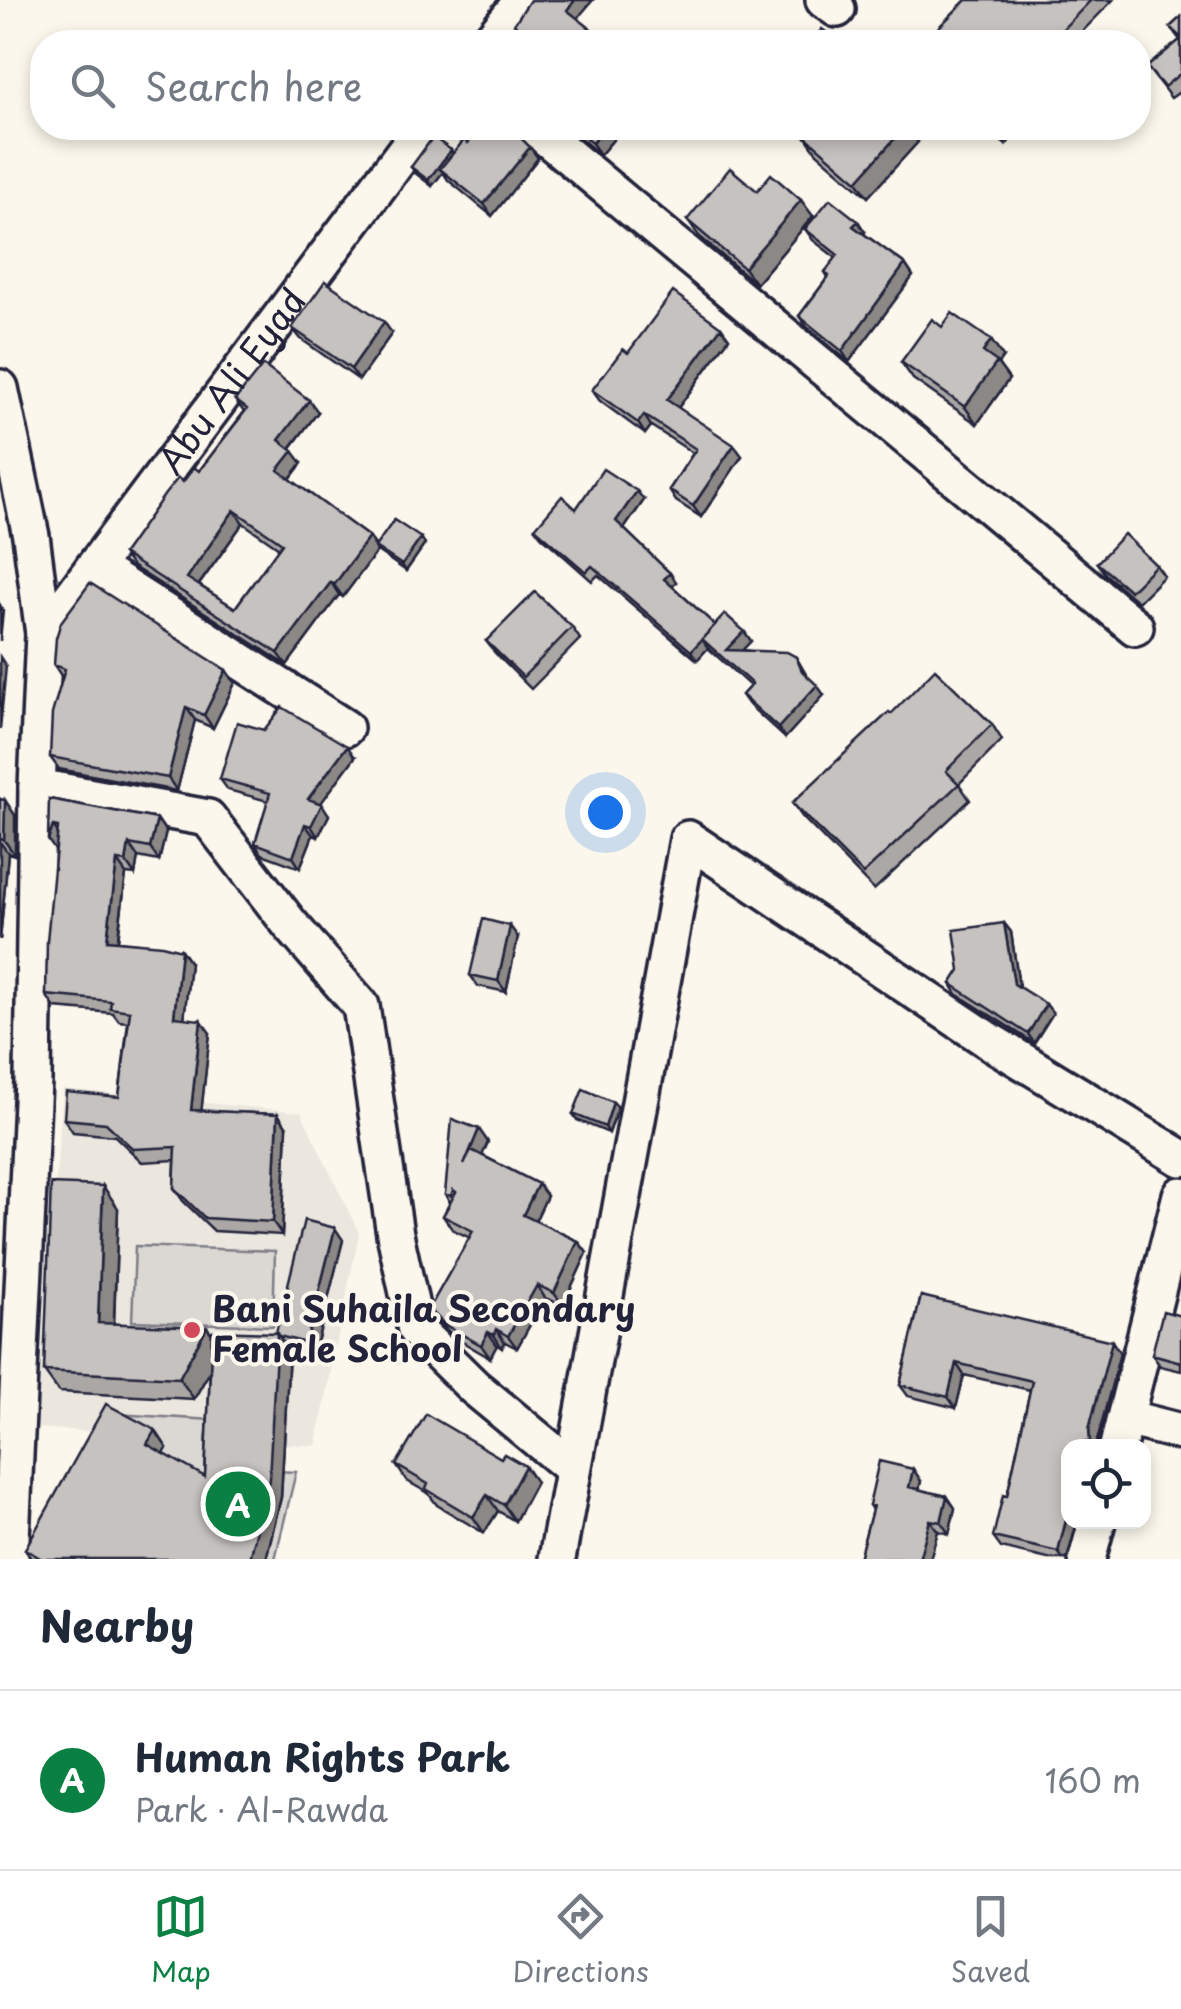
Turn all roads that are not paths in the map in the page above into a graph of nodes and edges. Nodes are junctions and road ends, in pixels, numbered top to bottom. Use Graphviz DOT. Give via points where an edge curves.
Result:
graph roads {
  1 [pos="523,0"];
  2 [pos="499,30"];
  3 [pos="413,140"];
  4 [pos="549,140"];
  5 [pos="0,388"];
  6 [pos="94,567"];
  7 [pos="1135,627"];
  8 [pos="44,634"];
  9 [pos="345,728"];
  10 [pos="37,787"];
  11 [pos="1181,1158"];
  12 [pos="1181,1195"];
  13 [pos="1122,1432"];
  14 [pos="1181,1432"];
  15 [pos="572,1468"];
  16 [pos="1095,1529"];
  17 [pos="10,1559"];
  18 [pos="557,1559"];
  19 [pos="1087,1559"];
  1 -- 2 [label="street"];
  3 -- 6 [label="street, Abu Ali Eyad"];
  4 -- 7 [label="street"];
  5 -- 8 [label="street"];
  6 -- 8 [label="street, Abu Ali Eyad"];
  6 -- 9 [label="street"];
  8 -- 10 [label="street"];
  10 -- 15 [label="street" via="208,818 362,1006 416,1330"];
  10 -- 17 [label="street" via="33,1081"];
  11 -- 15 [label="street" via="988,1040 688,839"];
  12 -- 13 [label="street"];
  13 -- 14 [label="street"];
  15 -- 18 [label="street"];
  16 -- 19 [label="street"];
}
